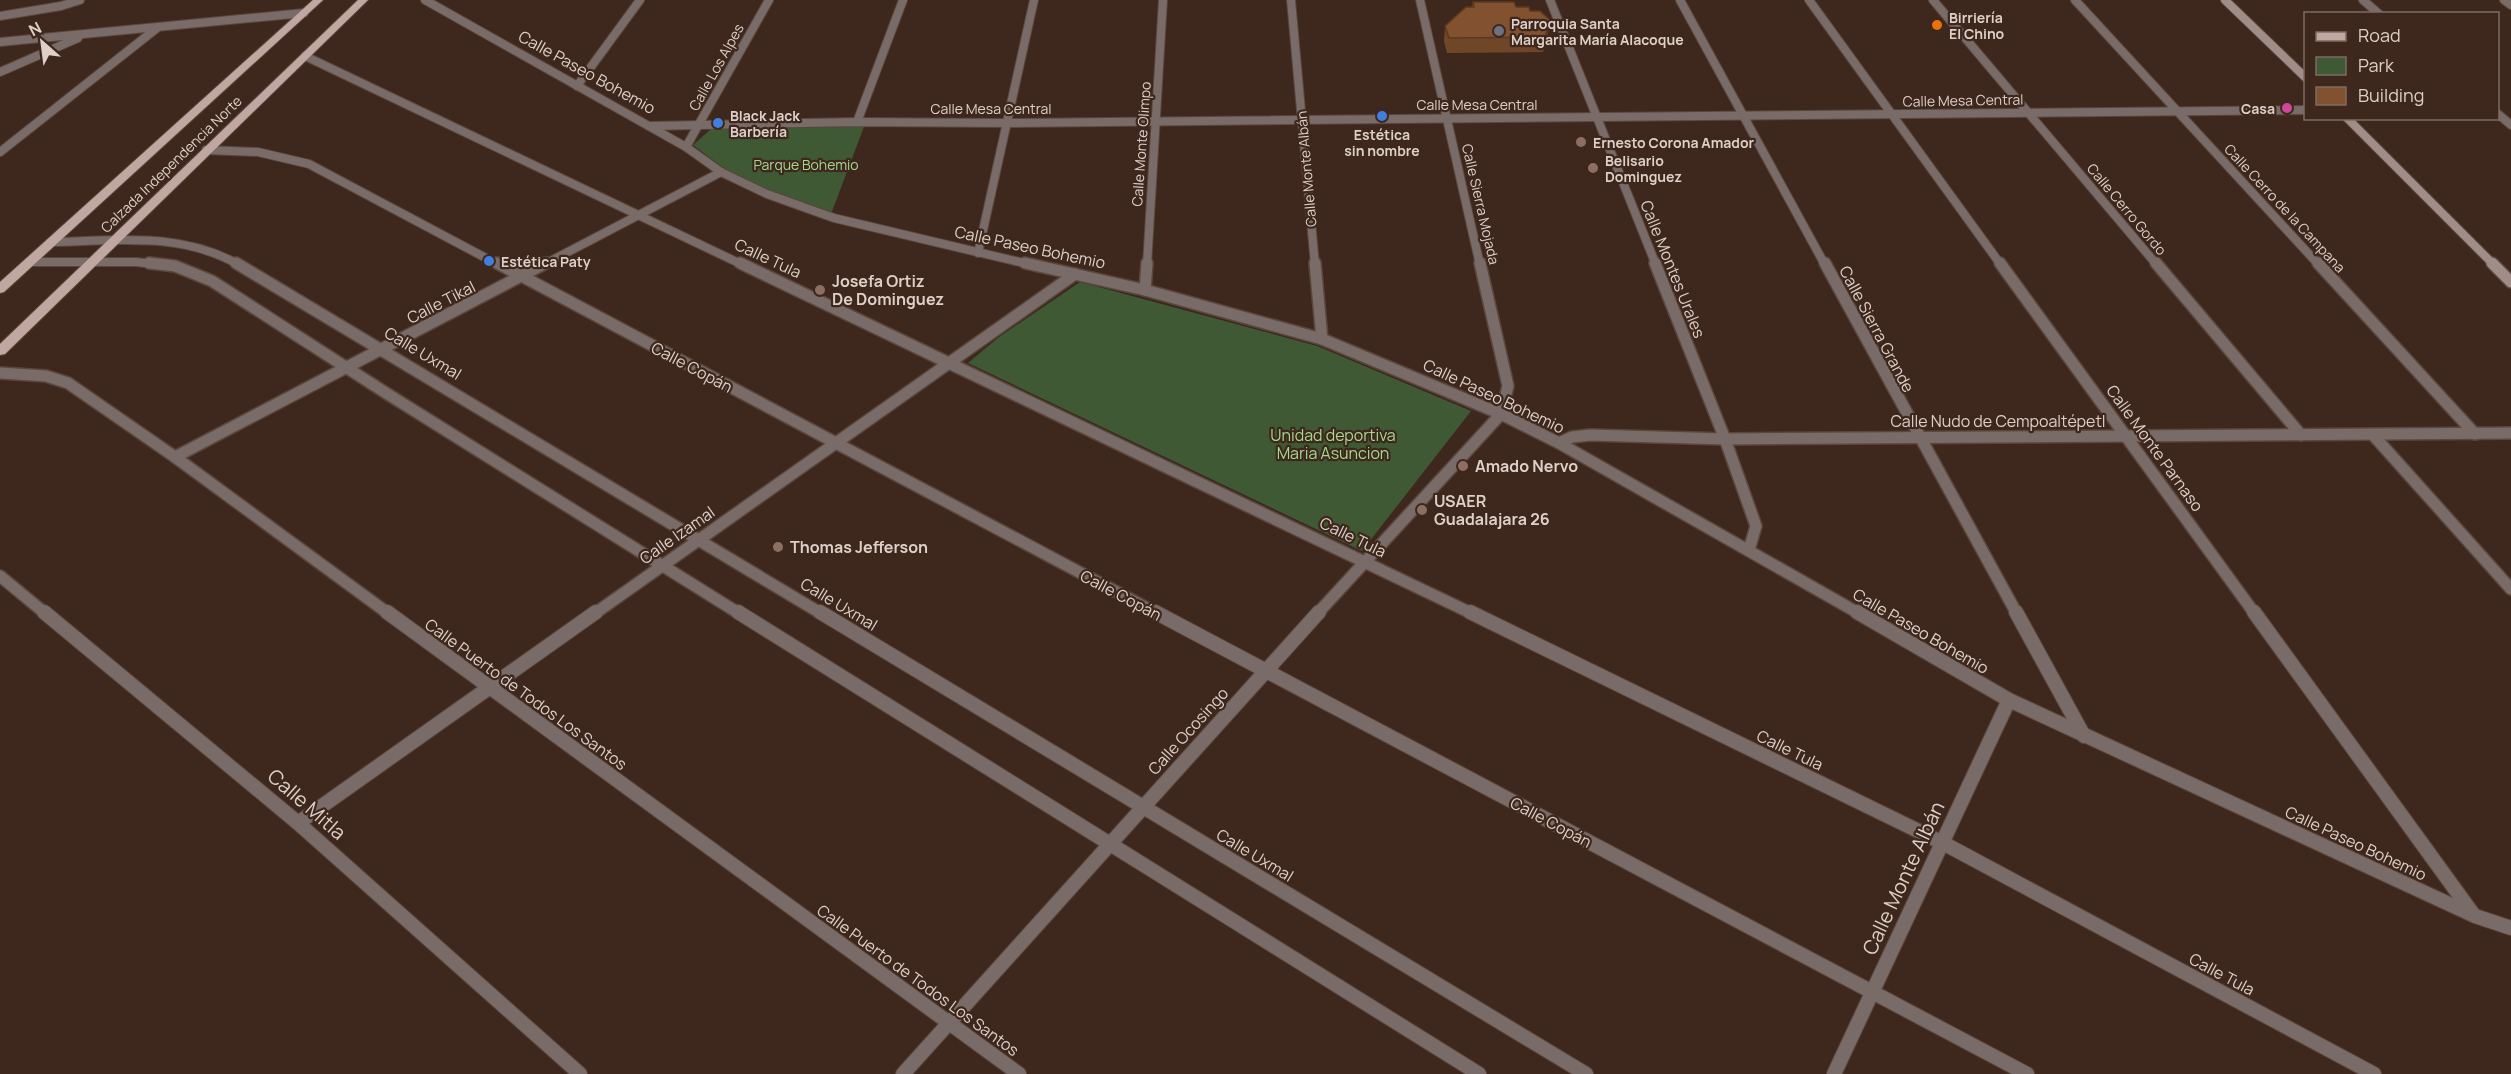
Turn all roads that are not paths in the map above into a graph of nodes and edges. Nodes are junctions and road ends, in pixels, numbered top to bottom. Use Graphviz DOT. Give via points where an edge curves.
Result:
graph roads {
  1 [pos="80,0"];
  2 [pos="318,0"];
  3 [pos="363,0"];
  4 [pos="425,0"];
  5 [pos="640,0"];
  6 [pos="769,0"];
  7 [pos="903,0"];
  8 [pos="1034,0"];
  9 [pos="1163,0"];
  10 [pos="1291,0"];
  11 [pos="1420,0"];
  12 [pos="1550,0"];
  13 [pos="1680,0"];
  14 [pos="1809,0"];
  15 [pos="1933,0"];
  16 [pos="2075,0"];
  17 [pos="2226,0"];
  18 [pos="2363,0"];
  19 [pos="2504,0"];
  20 [pos="2511,5"];
  21 [pos="2377,12"];
  22 [pos="304,13"];
  23 [pos="0,16"];
  24 [pos="158,27"];
  25 [pos="90,33"];
  26 [pos="0,42"];
  27 [pos="305,56"];
  28 [pos="0,72"];
  29 [pos="2304,76"];
  30 [pos="578,86"];
  31 [pos="2304,111"];
  32 [pos="2178,112"];
  33 [pos="2029,113"];
  34 [pos="1893,115"];
  35 [pos="1745,116"];
  36 [pos="2499,116"];
  37 [pos="1596,117"];
  38 [pos="2511,117"];
  39 [pos="1448,118"];
  40 [pos="1302,119"];
  41 [pos="2349,120"];
  42 [pos="1156,121"];
  43 [pos="857,122"];
  44 [pos="1006,123"];
  45 [pos="2511,125"];
  46 [pos="649,126"];
  47 [pos="698,126"];
  48 [pos="686,147"];
  49 [pos="206,150"];
  50 [pos="0,152"];
  51 [pos="721,172"];
  52 [pos="640,215"];
  53 [pos="114,240"];
  54 [pos="51,242"];
  55 [pos="978,253"];
  56 [pos="29,262"];
  57 [pos="92,263"];
  58 [pos="1075,274"];
  59 [pos="521,277"];
  60 [pos="2511,282"];
  61 [pos="0,289"];
  62 [pos="1145,290"];
  63 [pos="1322,339"];
  64 [pos="383,349"];
  65 [pos="0,351"];
  66 [pos="949,362"];
  67 [pos="346,368"];
  68 [pos="0,373"];
  69 [pos="1501,414"];
  70 [pos="2511,433"];
  71 [pos="2475,434"];
  72 [pos="2301,435"];
  73 [pos="2374,436"];
  74 [pos="1918,437"];
  75 [pos="2127,437"];
  76 [pos="1725,439"];
  77 [pos="835,443"];
  78 [pos="1559,443"];
  79 [pos="175,457"];
  80 [pos="699,539"];
  81 [pos="1749,550"];
  82 [pos="1365,561"];
  83 [pos="662,565"];
  84 [pos="0,576"];
  85 [pos="2511,589"];
  86 [pos="1266,671"];
  87 [pos="489,688"];
  88 [pos="2009,700"];
  89 [pos="2084,736"];
  90 [pos="1143,807"];
  91 [pos="298,823"];
  92 [pos="1943,843"];
  93 [pos="1110,844"];
  94 [pos="2475,916"];
  95 [pos="2511,928"];
  96 [pos="1872,992"];
  97 [pos="949,1023"];
  98 [pos="580,1074"];
  99 [pos="903,1074"];
  100 [pos="1019,1074"];
  101 [pos="1479,1074"];
  102 [pos="1586,1074"];
  103 [pos="1834,1074"];
  104 [pos="2026,1074"];
  105 [pos="2374,1074"];
  1 -- 23 [label="street"];
  2 -- 22 [label="main road, Calzada Independencia Norte"];
  3 -- 27 [label="main road, Calzada Independencia Norte"];
  4 -- 30 [label="street, Calle Paseo Bohemio"];
  5 -- 30 [label="street"];
  6 -- 47 [label="street, Calle Los Alpes"];
  7 -- 43 [label="street"];
  8 -- 44 [label="street"];
  9 -- 42 [label="street, Calle Monte Olimpo"];
  10 -- 40 [label="street, Calle Monte Albán"];
  11 -- 39 [label="street, Calle Sierra Mojada"];
  12 -- 37 [label="street, Calle Montes Urales"];
  13 -- 35 [label="street, Calle Sierra Grande"];
  14 -- 34 [label="street, Calle Monte Parnaso"];
  15 -- 33 [label="street, Calle Cerro Gordo"];
  16 -- 32 [label="street, Calle Cerro de la Campana"];
  17 -- 29 [label="main road"];
  18 -- 21 [label="street"];
  19 -- 20 [label="street"];
  22 -- 24 [label="street"];
  22 -- 54 [label="main road, Calzada Independencia Norte"];
  24 -- 25 [label="street"];
  24 -- 50 [label="street"];
  25 -- 26 [label="street"];
  25 -- 28 [label="street"];
  27 -- 49 [label="main road, Calzada Independencia Norte"];
  27 -- 52 [label="street, Calle Tula"];
  30 -- 46 [label="street, Calle Paseo Bohemio"];
  31 -- 32 [label="street, Calle Mesa Central"];
  32 -- 33 [label="street, Calle Mesa Central"];
  32 -- 71 [label="street, Calle Cerro de la Campana"];
  33 -- 34 [label="street, Calle Mesa Central"];
  33 -- 72 [label="street, Calle Cerro Gordo"];
  34 -- 35 [label="street, Calle Mesa Central"];
  34 -- 75 [label="street, Calle Monte Parnaso"];
  35 -- 37 [label="street, Calle Mesa Central"];
  35 -- 74 [label="street, Calle Sierra Grande"];
  36 -- 38 [label="street"];
  36 -- 45 [label="street"];
  37 -- 39 [label="street, Calle Mesa Central"];
  37 -- 76 [label="street, Calle Montes Urales"];
  39 -- 40 [label="street, Calle Mesa Central"];
  39 -- 69 [label="street, Calle Sierra Mojada" via="1508,386"];
  40 -- 42 [label="street, Calle Mesa Central"];
  40 -- 63 [label="street, Calle Monte Albán"];
  41 -- 60 [label="main road"];
  42 -- 44 [label="street, Calle Mesa Central"];
  42 -- 62 [label="street, Calle Monte Olimpo"];
  43 -- 44 [label="street, Calle Mesa Central"];
  43 -- 47 [label="street, Calle Mesa Central"];
  44 -- 55 [label="street"];
  46 -- 47 [label="street, Calle Mesa Central"];
  46 -- 48 [label="street, Calle Paseo Bohemio"];
  47 -- 48 [label="street, Calle Los Alpes"];
  48 -- 51 [label="street, Calle Paseo Bohemio"];
  49 -- 53 [label="main road, Calzada Independencia Norte"];
  49 -- 59 [label="street, Calle Copán" via="257,150 309,164"];
  51 -- 52 [label="street, Calle Tikal"];
  51 -- 55 [label="street, Calle Paseo Bohemio" via="767,194 834,218"];
  52 -- 59 [label="street, Calle Tikal"];
  52 -- 66 [label="street, Calle Tula"];
  53 -- 54 [label="street, Calle Uxmal"];
  53 -- 57 [label="main road, Calzada Independencia Norte"];
  53 -- 64 [label="street, Calle Uxmal" via="196,244 217,252"];
  54 -- 56 [label="main road, Calzada Independencia Norte"];
  55 -- 58 [label="street, Calle Paseo Bohemio"];
  56 -- 57 [label="street"];
  56 -- 61 [label="main road, Calzada Independencia Norte"];
  57 -- 65 [label="main road, Calzada Independencia Norte"];
  57 -- 67 [label="street" via="175,266 212,282"];
  58 -- 62 [label="street, Calle Paseo Bohemio"];
  58 -- 66 [label="street, Calle Izamal"];
  59 -- 64 [label="street, Calle Tikal"];
  59 -- 77 [label="street, Calle Copán"];
  62 -- 63 [label="street, Calle Paseo Bohemio"];
  63 -- 69 [label="street, Calle Paseo Bohemio"];
  64 -- 67 [label="street, Calle Tikal"];
  64 -- 80 [label="street, Calle Uxmal"];
  66 -- 77 [label="street, Calle Izamal"];
  66 -- 82 [label="street, Calle Tula"];
  67 -- 79 [label="street, Calle Tikal"];
  67 -- 83 [label="street"];
  68 -- 79 [label="street, Calle Puerto de Todos Los Santos" via="46,376 69,383"];
  69 -- 78 [label="street, Calle Paseo Bohemio"];
  69 -- 82 [label="street, Calle Ocosingo"];
  70 -- 71 [label="street, Calle Nudo de Cempoaltépetl"];
  71 -- 73 [label="street, Calle Nudo de Cempoaltépetl"];
  72 -- 73 [label="street, Calle Nudo de Cempoaltépetl"];
  72 -- 75 [label="street, Calle Nudo de Cempoaltépetl"];
  73 -- 85 [label="street"];
  74 -- 75 [label="street, Calle Nudo de Cempoaltépetl"];
  74 -- 76 [label="street, Calle Nudo de Cempoaltépetl"];
  74 -- 89 [label="street, Calle Sierra Grande"];
  75 -- 94 [label="street, Calle Monte Parnaso"];
  76 -- 78 [label="street, Calle Nudo de Cempoaltépetl" via="1590,435"];
  76 -- 81 [label="street, Calle Montes Urales" via="1756,526"];
  77 -- 80 [label="street, Calle Izamal"];
  77 -- 86 [label="street, Calle Copán"];
  78 -- 81 [label="street, Calle Paseo Bohemio"];
  79 -- 87 [label="street, Calle Puerto de Todos Los Santos"];
  80 -- 83 [label="street, Calle Izamal"];
  80 -- 90 [label="street, Calle Uxmal"];
  81 -- 88 [label="street, Calle Paseo Bohemio"];
  82 -- 86 [label="street, Calle Ocosingo"];
  82 -- 92 [label="street, Calle Tula"];
  83 -- 87 [label="street, Calle Izamal"];
  83 -- 93 [label="street"];
  84 -- 91 [label="street, Calle Mitla"];
  86 -- 90 [label="street, Calle Ocosingo"];
  86 -- 96 [label="street, Calle Copán"];
  87 -- 91 [label="street, Calle Izamal"];
  87 -- 97 [label="street, Calle Puerto de Todos Los Santos"];
  88 -- 89 [label="street, Calle Paseo Bohemio"];
  88 -- 92 [label="street, Calle Monte Albán"];
  89 -- 94 [label="street, Calle Paseo Bohemio"];
  90 -- 93 [label="street, Calle Ocosingo"];
  90 -- 102 [label="street, Calle Uxmal"];
  91 -- 98 [label="street, Calle Mitla"];
  92 -- 96 [label="street, Calle Monte Albán"];
  92 -- 105 [label="street, Calle Tula"];
  93 -- 97 [label="street, Calle Ocosingo"];
  93 -- 101 [label="street"];
  94 -- 95 [label="street, Calle Paseo Bohemio"];
  96 -- 103 [label="street, Calle Monte Albán"];
  96 -- 104 [label="street, Calle Copán"];
  97 -- 99 [label="street, Calle Ocosingo"];
  97 -- 100 [label="street, Calle Puerto de Todos Los Santos"];
}
